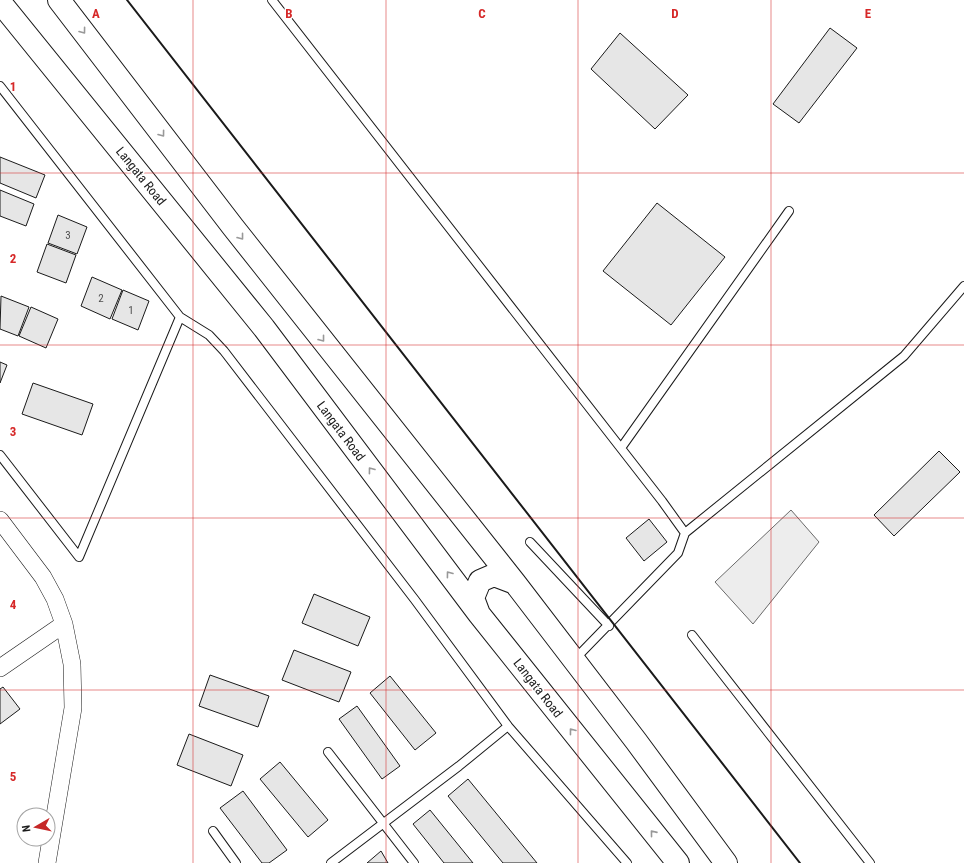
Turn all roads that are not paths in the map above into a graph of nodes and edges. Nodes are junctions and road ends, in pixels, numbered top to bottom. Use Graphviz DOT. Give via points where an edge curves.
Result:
graph roads {
  1 [pos="59,0"];
  2 [pos="272,0"];
  3 [pos="0,2"];
  4 [pos="0,86"];
  5 [pos="789,211"];
  6 [pos="964,286"];
  7 [pos="180,317"];
  8 [pos="621,448"];
  9 [pos="0,455"];
  10 [pos="0,520"];
  11 [pos="685,532"];
  12 [pos="530,542"];
  13 [pos="515,583"];
  14 [pos="479,614"];
  15 [pos="64,624"];
  16 [pos="609,626"];
  17 [pos="692,635"];
  18 [pos="574,661"];
  19 [pos="0,668"];
  20 [pos="508,726"];
  21 [pos="328,752"];
  22 [pos="383,823"];
  23 [pos="213,831"];
  24 [pos="47,863"];
  25 [pos="236,863"];
  26 [pos="331,863"];
  27 [pos="414,863"];
  28 [pos="627,863"];
  29 [pos="678,863"];
  30 [pos="726,863"];
  31 [pos="870,863"];
  1 -- 13 [label="main road, one-way" via="238,234"];
  2 -- 8 [label="lane"];
  14 -- 3 [label="main road, Langata Road, one-way" via="264,328"];
  4 -- 7 [label="lane"];
  5 -- 8 [label="lane"];
  6 -- 11 [label="lane" via="904,356"];
  7 -- 9 [label="lane" via="79,557"];
  7 -- 20 [label="lane" via="209,335 224,351"];
  8 -- 11 [label="lane"];
  10 -- 15 [label="street" via="43,577"];
  11 -- 16 [label="lane" via="678,553"];
  12 -- 16 [label="lane"];
  13 -- 14 [label="main road" via="494,575 480,581 473,598"];
  13 -- 18 [label="main road"];
  29 -- 14 [label="main road, Langata Road, one-way"];
  15 -- 19 [label="street"];
  15 -- 24 [label="street" via="72,664 73,708"];
  16 -- 18 [label="lane"];
  17 -- 31 [label="lane"];
  18 -- 30 [label="main road"];
  20 -- 22 [label="lane"];
  20 -- 28 [label="lane"];
  21 -- 22 [label="lane"];
  22 -- 26 [label="lane"];
  22 -- 27 [label="lane"];
  23 -- 25 [label="lane"];
}
